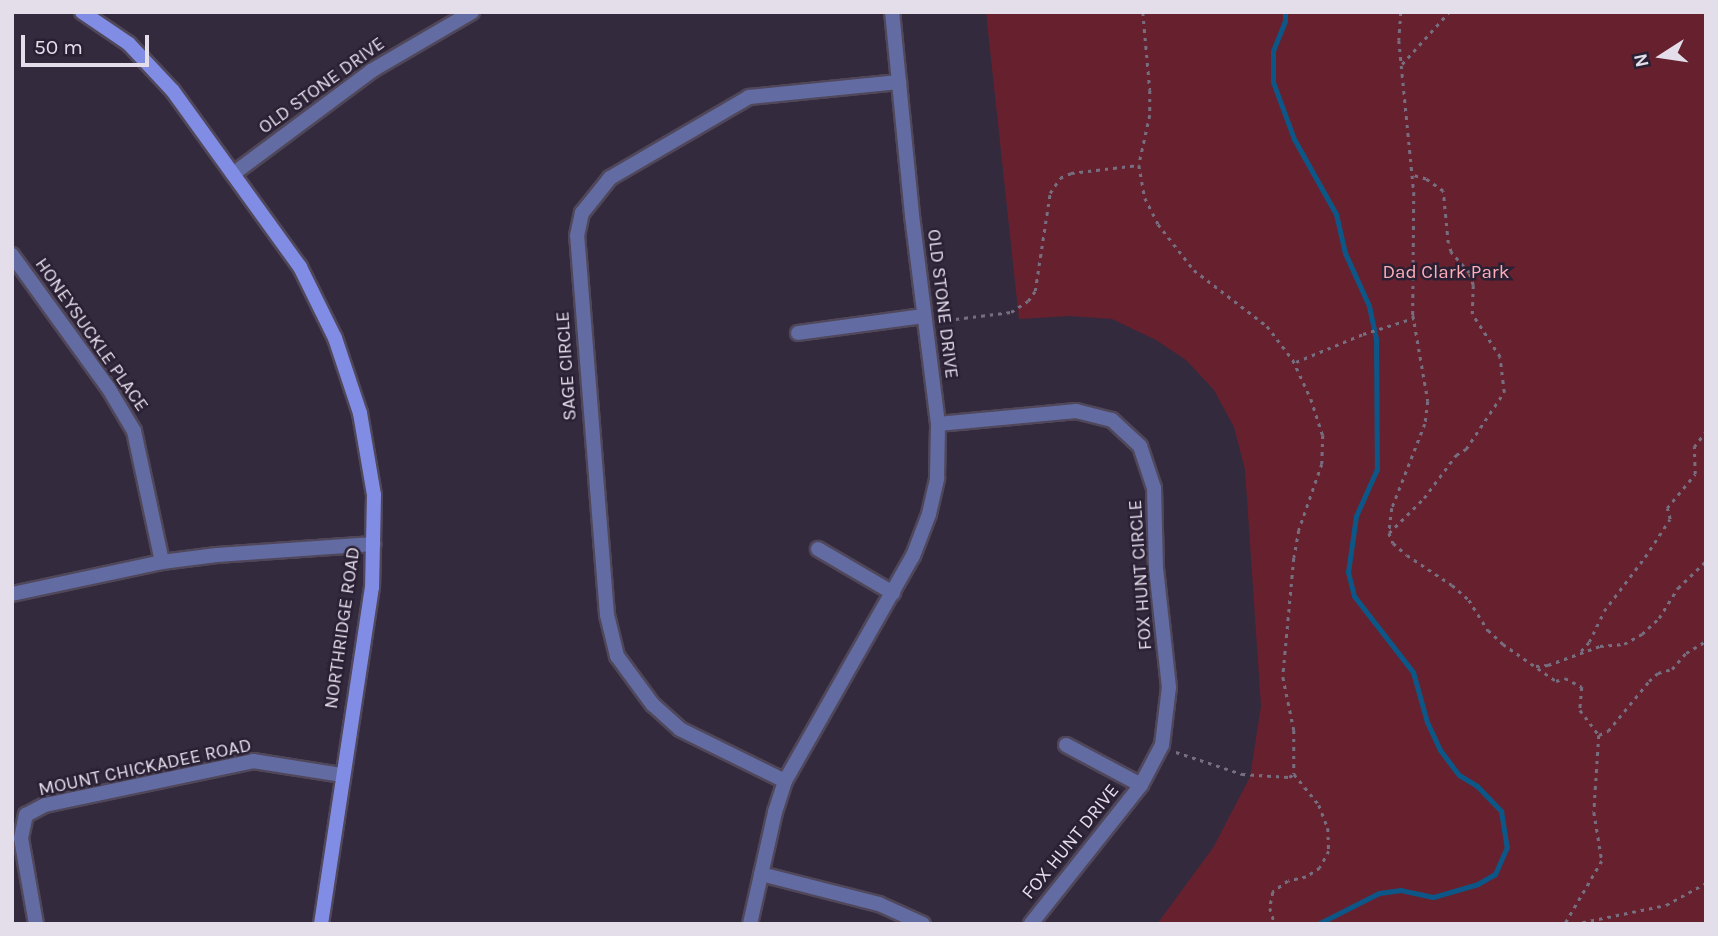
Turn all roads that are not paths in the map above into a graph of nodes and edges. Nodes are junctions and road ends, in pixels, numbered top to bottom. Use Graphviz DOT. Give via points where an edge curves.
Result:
graph roads {
  1 [pos="82,12"];
  2 [pos="472,12"];
  3 [pos="892,12"];
  4 [pos="899,82"];
  5 [pos="233,174"];
  6 [pos="12,255"];
  7 [pos="925,320"];
  8 [pos="798,332"];
  9 [pos="938,424"];
  10 [pos="374,544"];
  11 [pos="818,549"];
  12 [pos="162,562"];
  13 [pos="893,593"];
  14 [pos="12,594"];
  15 [pos="1066,745"];
  16 [pos="341,775"];
  17 [pos="785,781"];
  18 [pos="1141,785"];
  19 [pos="761,874"];
  20 [pos="36,924"];
  21 [pos="321,924"];
  22 [pos="750,924"];
  23 [pos="923,924"];
  24 [pos="1031,924"];
  1 -- 5 [label="street, NORTHRIDGE ROAD" via="129,44 150,65"];
  2 -- 5 [label="street, OLD STONE DRIVE" via="371,71"];
  3 -- 4 [label="street, OLD STONE DRIVE"];
  4 -- 7 [label="street, OLD STONE DRIVE"];
  4 -- 17 [label="street, SAGE CIRCLE" via="749,97 610,178 582,212 576,236 607,615 617,656 653,705 680,729"];
  5 -- 10 [label="street, NORTHRIDGE ROAD" via="300,267 335,338 369,453"];
  6 -- 12 [label="street, HONEYSUCKLE PLACE" via="134,430"];
  7 -- 8 [label="street"];
  7 -- 9 [label="street, OLD STONE DRIVE"];
  9 -- 13 [label="street, OLD STONE DRIVE" via="937,478 929,514"];
  9 -- 18 [label="street, FOX HUNT CIRCLE" via="1076,411 1112,420 1140,446 1154,488 1156,568 1169,687 1162,745"];
  10 -- 12 [label="street"];
  10 -- 16 [label="street, NORTHRIDGE ROAD" via="372,587"];
  11 -- 13 [label="street"];
  12 -- 14 [label="street"];
  13 -- 17 [label="street, OLD STONE DRIVE"];
  15 -- 18 [label="street, FOX HUNT DRIVE"];
  16 -- 20 [label="street, MOUNT CHICKADEE ROAD" via="253,761 45,805 26,815 21,838"];
  16 -- 21 [label="street, NORTHRIDGE ROAD"];
  17 -- 19 [label="street, OLD STONE DRIVE"];
  18 -- 24 [label="street, FOX HUNT DRIVE"];
  19 -- 22 [label="street, OLD STONE DRIVE"];
  19 -- 23 [label="street" via="879,904"];
}
